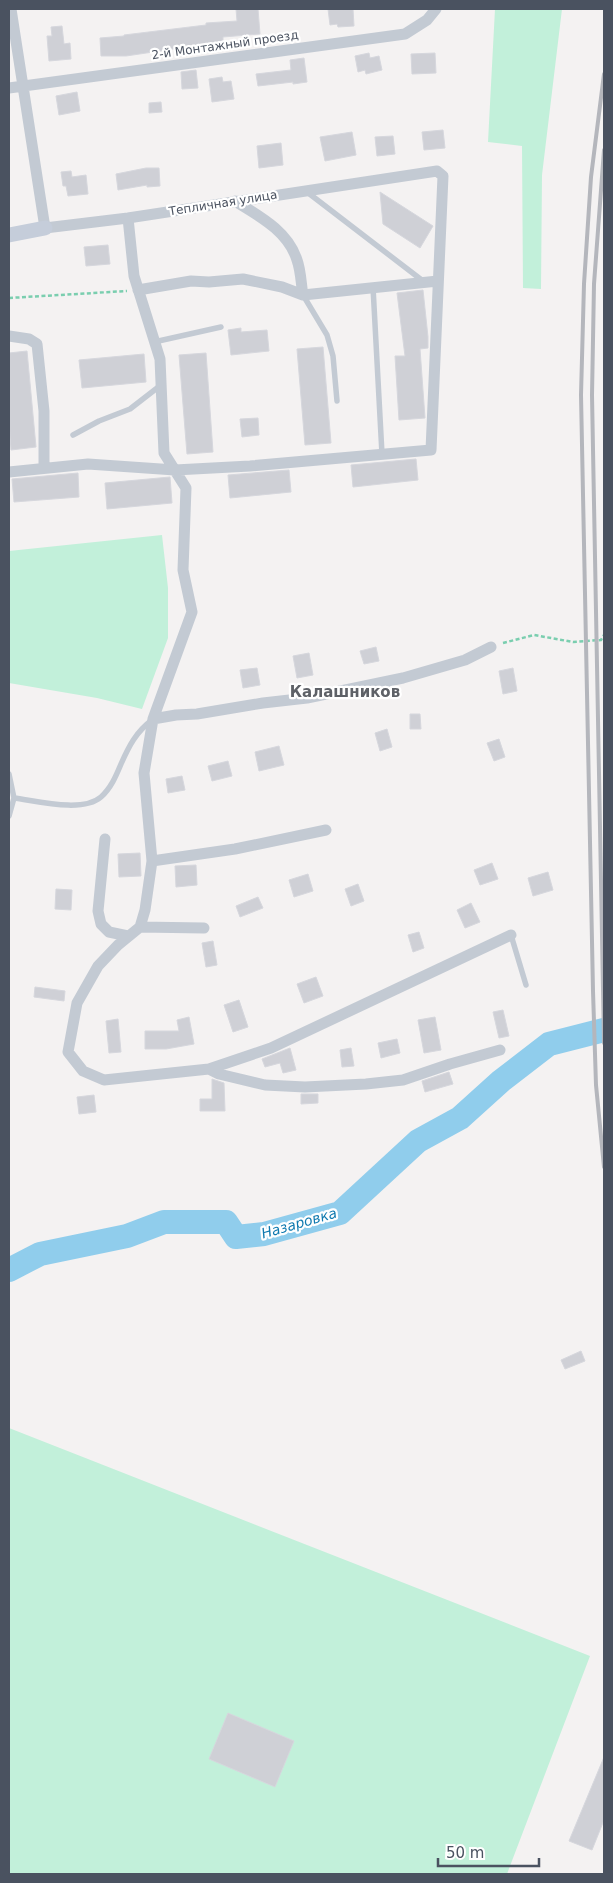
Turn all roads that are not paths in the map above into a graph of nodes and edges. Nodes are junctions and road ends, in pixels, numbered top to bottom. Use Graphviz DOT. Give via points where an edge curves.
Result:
graph roads {
  1 [pos="11,9"];
  2 [pos="436,9"];
  3 [pos="23,86"];
  4 [pos="9,88"];
  5 [pos="306,191"];
  6 [pos="235,201"];
  7 [pos="128,218"];
  8 [pos="45,228"];
  9 [pos="9,235"];
  10 [pos="438,280"];
  11 [pos="423,282"];
  12 [pos="373,287"];
  13 [pos="138,290"];
  14 [pos="303,295"];
  15 [pos="221,327"];
  16 [pos="9,336"];
  17 [pos="154,342"];
  18 [pos="161,385"];
  19 [pos="337,401"];
  20 [pos="74,435"];
  21 [pos="382,454"];
  22 [pos="44,468"];
  23 [pos="175,470"];
  24 [pos="9,472"];
  25 [pos="490,647"];
  26 [pos="153,719"];
  27 [pos="9,774"];
  28 [pos="14,798"];
  29 [pos="9,816"];
  30 [pos="326,830"];
  31 [pos="105,840"];
  32 [pos="152,861"];
  33 [pos="140,927"];
  34 [pos="204,928"];
  35 [pos="511,935"];
  36 [pos="128,936"];
  37 [pos="526,985"];
  38 [pos="500,1050"];
  39 [pos="209,1069"];
  1 -- 3 [label="street"];
  2 -- 3 [label="street, 2-й Монтажный проезд" via="427,20 405,34"];
  3 -- 4 [label="street, 2-й Монтажный проезд"];
  3 -- 8 [label="street"];
  5 -- 6 [label="street, Тепличная улица"];
  5 -- 10 [label="street, Тепличная улица" via="438,171 444,176"];
  5 -- 11 [label="lane"];
  6 -- 7 [label="street, Тепличная улица"];
  6 -- 14 [label="street" via="284,235 297,259"];
  7 -- 8 [label="street, Тепличная улица"];
  7 -- 13 [label="street"];
  8 -- 9 [label="street, Тепличная улица"];
  10 -- 11 [label="street"];
  10 -- 21 [label="street" via="431,450"];
  11 -- 12 [label="street"];
  12 -- 14 [label="street"];
  12 -- 21 [label="lane"];
  13 -- 14 [label="street" via="191,281 243,280 282,287"];
  13 -- 17 [label="street"];
  14 -- 19 [label="lane" via="327,335 333,356"];
  15 -- 17 [label="lane"];
  16 -- 22 [label="street" via="29,339 37,344 44,410"];
  17 -- 18 [label="street" via="160,359"];
  18 -- 20 [label="lane" via="130,409"];
  18 -- 23 [label="street" via="164,453"];
  21 -- 23 [label="street"];
  22 -- 23 [label="street" via="88,464"];
  22 -- 24 [label="street"];
  23 -- 26 [label="street" via="186,488 183,570 192,612"];
  25 -- 26 [label="street" via="465,660 403,678 307,698"];
  26 -- 28 [label="lane" via="140,729 129,745 112,784 100,798 86,805 66,805"];
  26 -- 32 [label="street" via="144,773"];
  27 -- 28 [label="lane"];
  28 -- 29 [label="lane"];
  30 -- 32 [label="street" via="235,849"];
  31 -- 36 [label="street" via="98,911 101,924 109,932"];
  32 -- 33 [label="street"];
  33 -- 34 [label="street"];
  33 -- 36 [label="street"];
  35 -- 37 [label="lane"];
  35 -- 39 [label="street" via="271,1048"];
  36 -- 39 [label="street" via="98,966 77,1003 68,1052 83,1071 104,1080"];
  38 -- 39 [label="street" via="403,1080 366,1084 265,1085"];
}
